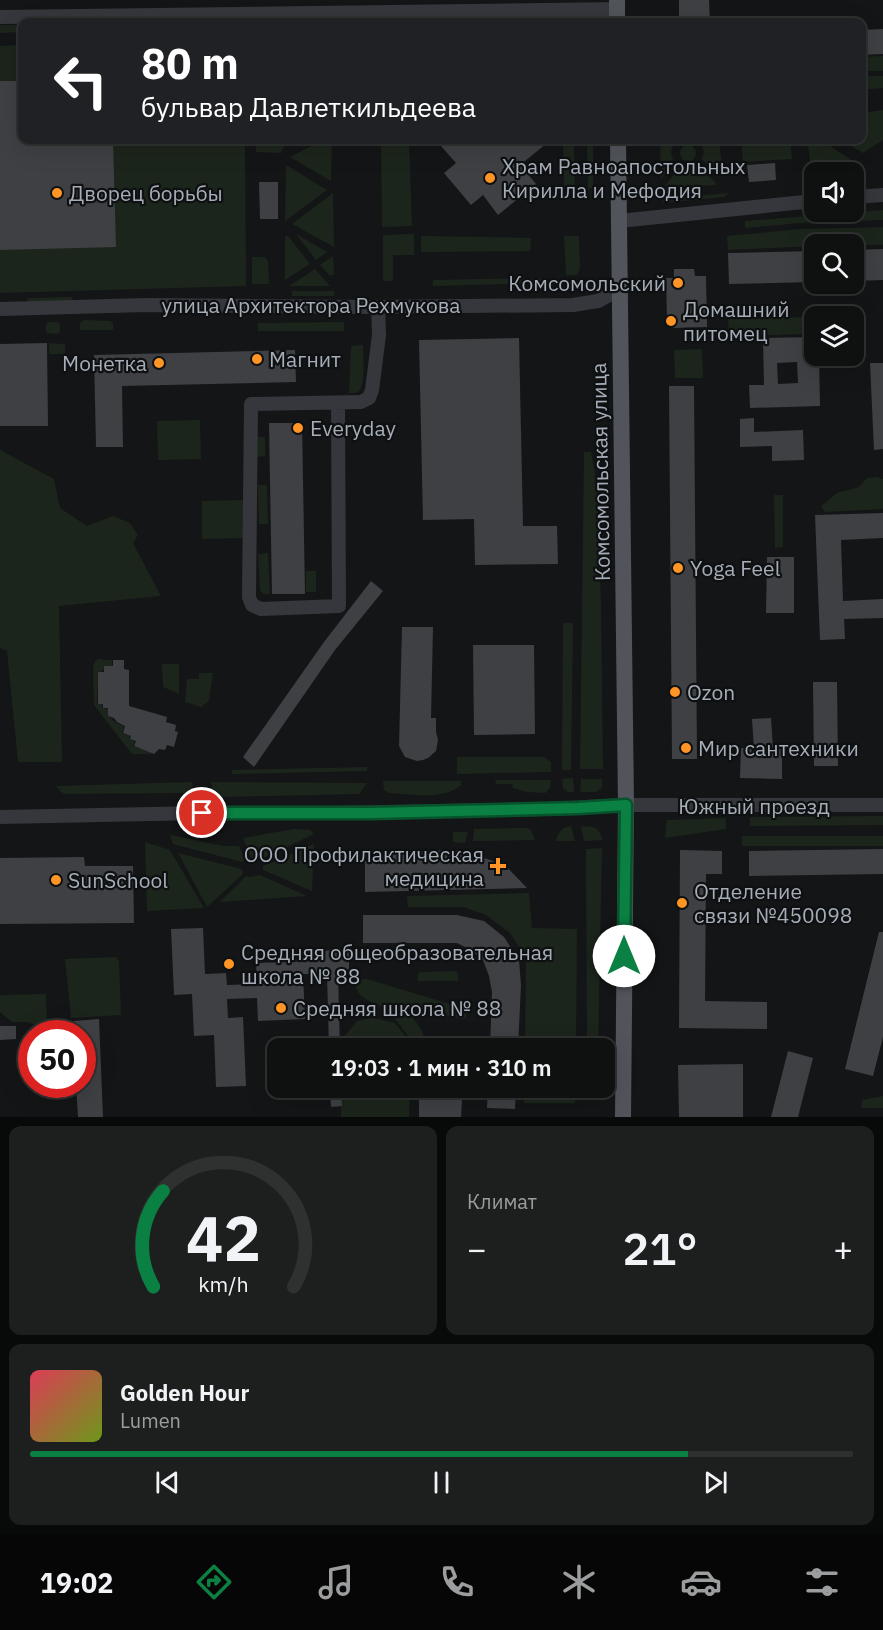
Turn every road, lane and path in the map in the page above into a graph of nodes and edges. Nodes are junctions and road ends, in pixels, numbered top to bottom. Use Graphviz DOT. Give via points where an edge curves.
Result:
graph roads {
  1 [pos="617,11"];
  2 [pos="0,17"];
  3 [pos="618,144"];
  4 [pos="883,195"];
  5 [pos="864,196"];
  6 [pos="804,202"];
  7 [pos="619,221"];
  8 [pos="620,289"];
  9 [pos="378,307"];
  10 [pos="0,309"];
  11 [pos="339,403"];
  12 [pos="626,805"];
  13 [pos="883,806"];
  14 [pos="0,817"];
  15 [pos="623,1117"];
  1 -- 2 [label="street"];
  3 -- 7 [label="main road, Комсомольская улица"];
  4 -- 5 [label="street"];
  6 -- 7 [label="street"];
  7 -- 8 [label="main road, Комсомольская улица"];
  8 -- 9 [label="street, улица Архитектора Рехмукова" via="598,301 573,305"];
  8 -- 12 [label="main road, Комсомольская улица"];
  9 -- 10 [label="street, улица Архитектора Рехмукова" via="147,305"];
  9 -- 11 [label="street" via="379,335 369,398"];
  11 -- 11 [label="street" via="339,606 261,609 252,605 249,597 251,404"];
  12 -- 13 [label="street, Южный проезд"];
  12 -- 14 [label="street, Южный проезд"];
  12 -- 15 [label="main road, Комсомольская улица"];
}
